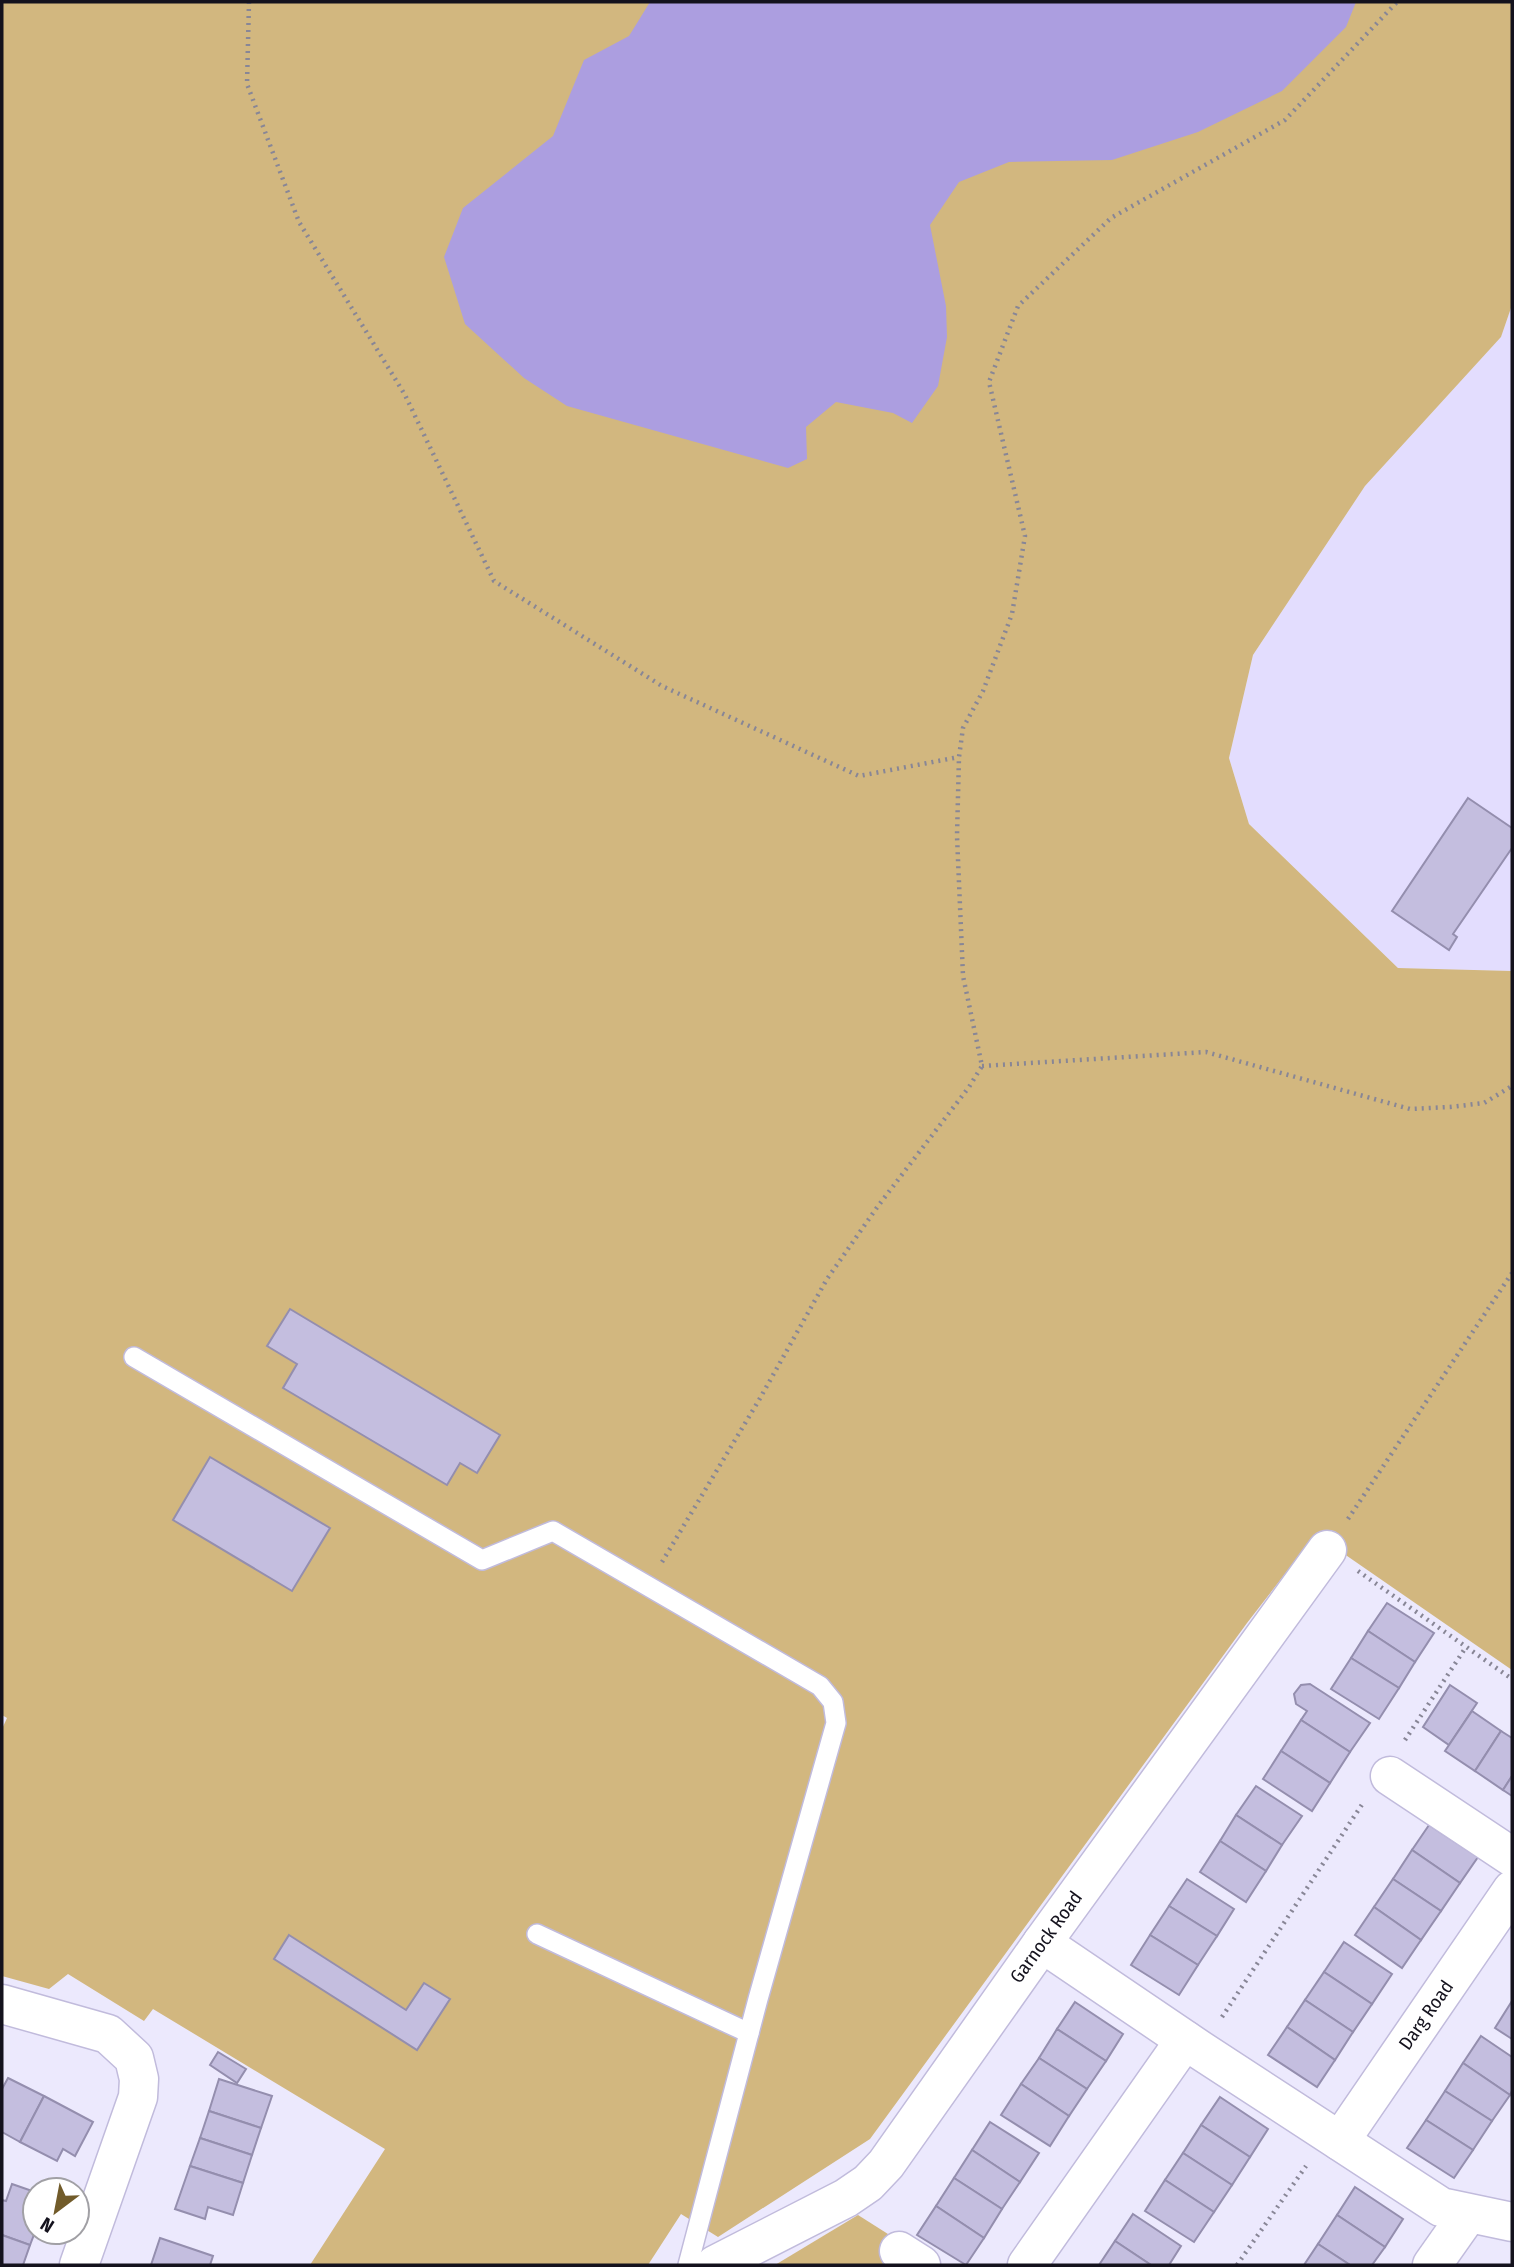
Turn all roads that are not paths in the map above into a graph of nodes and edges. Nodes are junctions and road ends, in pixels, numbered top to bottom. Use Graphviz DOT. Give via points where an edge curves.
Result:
graph roads {
  1 [pos="134,1357"];
  2 [pos="1327,1550"];
  3 [pos="1385,1774"];
  4 [pos="1512,1857"];
  5 [pos="1512,1890"];
  6 [pos="537,1934"];
  7 [pos="1042,1943"];
  8 [pos="2,2004"];
  9 [pos="749,2033"];
  10 [pos="1193,2045"];
  11 [pos="1334,2137"];
  12 [pos="1468,2214"];
  13 [pos="1512,2222"];
  14 [pos="79,2265"];
  15 [pos="688,2265"];
  16 [pos="715,2265"];
  17 [pos="1027,2265"];
  18 [pos="1432,2265"];
  1 -- 9 [label="lane" via="482,1560 553,1531 820,1686 833,1702 836,1723"];
  2 -- 7 [label="street, Garnock Road"];
  3 -- 4 [label="street"];
  5 -- 11 [label="street, Darg Road"];
  6 -- 9 [label="lane"];
  7 -- 10 [label="street"];
  7 -- 16 [label="street, Garnock Road" via="868,2183"];
  8 -- 14 [label="street" via="108,2034 134,2058 138,2097"];
  9 -- 15 [label="lane"];
  10 -- 11 [label="street"];
  10 -- 17 [label="street"];
  11 -- 12 [label="street" via="1441,2207"];
  12 -- 13 [label="street"];
  12 -- 18 [label="street"];
}
